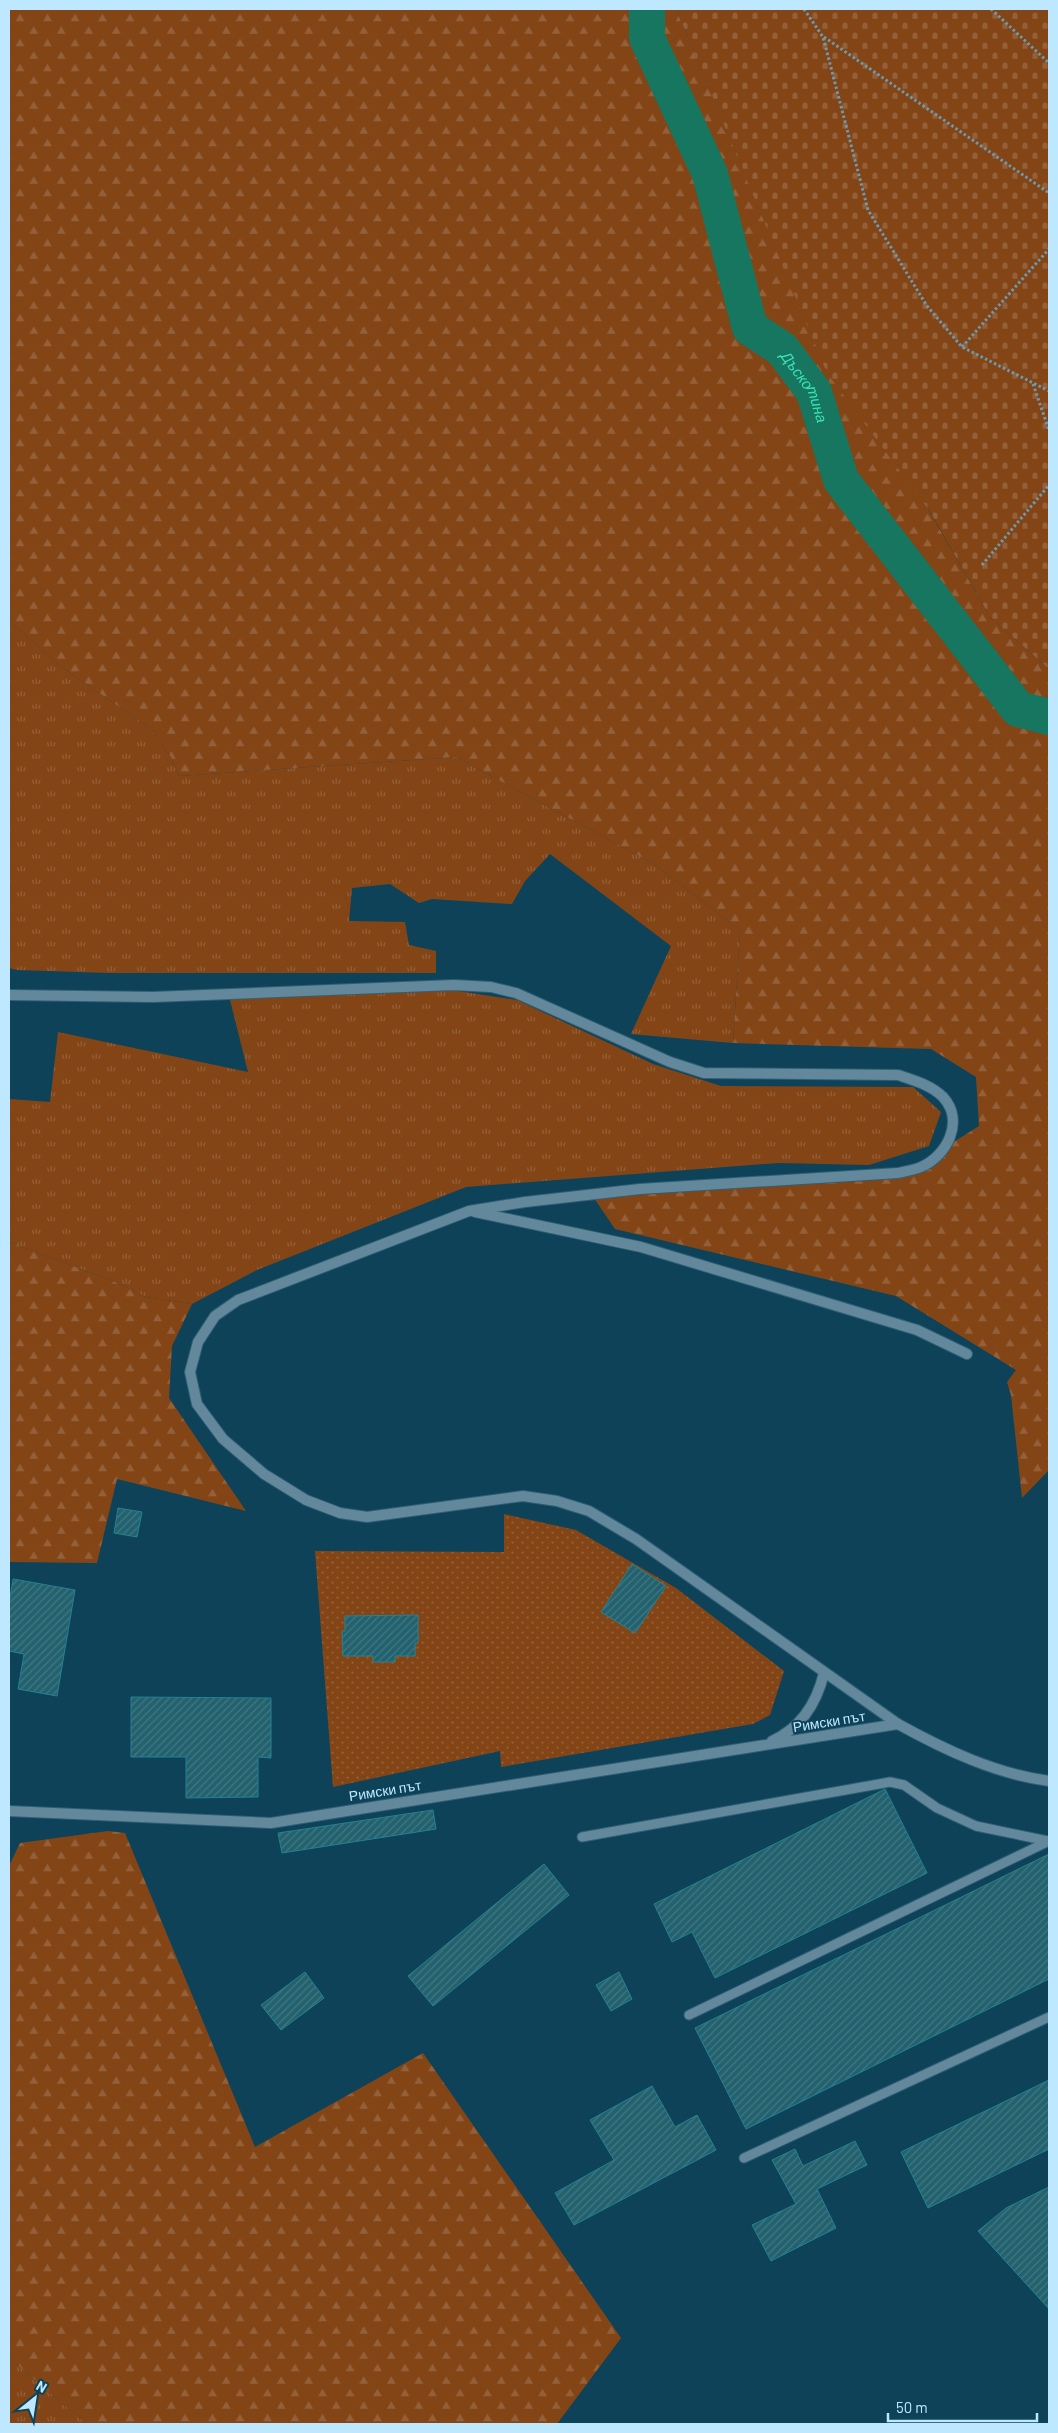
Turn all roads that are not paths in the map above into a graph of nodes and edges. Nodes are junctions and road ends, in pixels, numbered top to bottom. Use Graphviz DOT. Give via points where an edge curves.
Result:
graph roads {
  1 [pos="9,995"];
  2 [pos="469,1211"];
  3 [pos="967,1354"];
  4 [pos="824,1672"];
  5 [pos="898,1724"];
  6 [pos="764,1745"];
  7 [pos="1049,1781"];
  8 [pos="9,1811"];
  9 [pos="582,1837"];
  10 [pos="1049,1841"];
  11 [pos="689,2015"];
  12 [pos="1049,2017"];
  13 [pos="744,2158"];
  1 -- 2 [label="street" via="153,997 454,985 491,987 516,993 670,1062 704,1073 898,1075 920,1082 943,1097 952,1116 952,1136 940,1153 922,1167 898,1173 640,1189"];
  2 -- 3 [label="street" via="650,1250 917,1330"];
  2 -- 4 [label="street" via="238,1300 215,1316 198,1342 190,1372 197,1404 223,1439 264,1474 306,1500 340,1513 367,1517 523,1496 557,1501 589,1511 636,1539"];
  4 -- 5 [label="street"];
  4 -- 6 [label="street, Римски път" via="817,1696 802,1719 791,1730"];
  5 -- 6 [label="street, Римски път"];
  5 -- 7 [label="street" via="976,1761"];
  6 -- 8 [label="street, Римски път" via="271,1823"];
  9 -- 10 [label="lane" via="890,1782 904,1785 938,1808 976,1826"];
  10 -- 11 [label="lane"];
  12 -- 13 [label="lane"];
}
